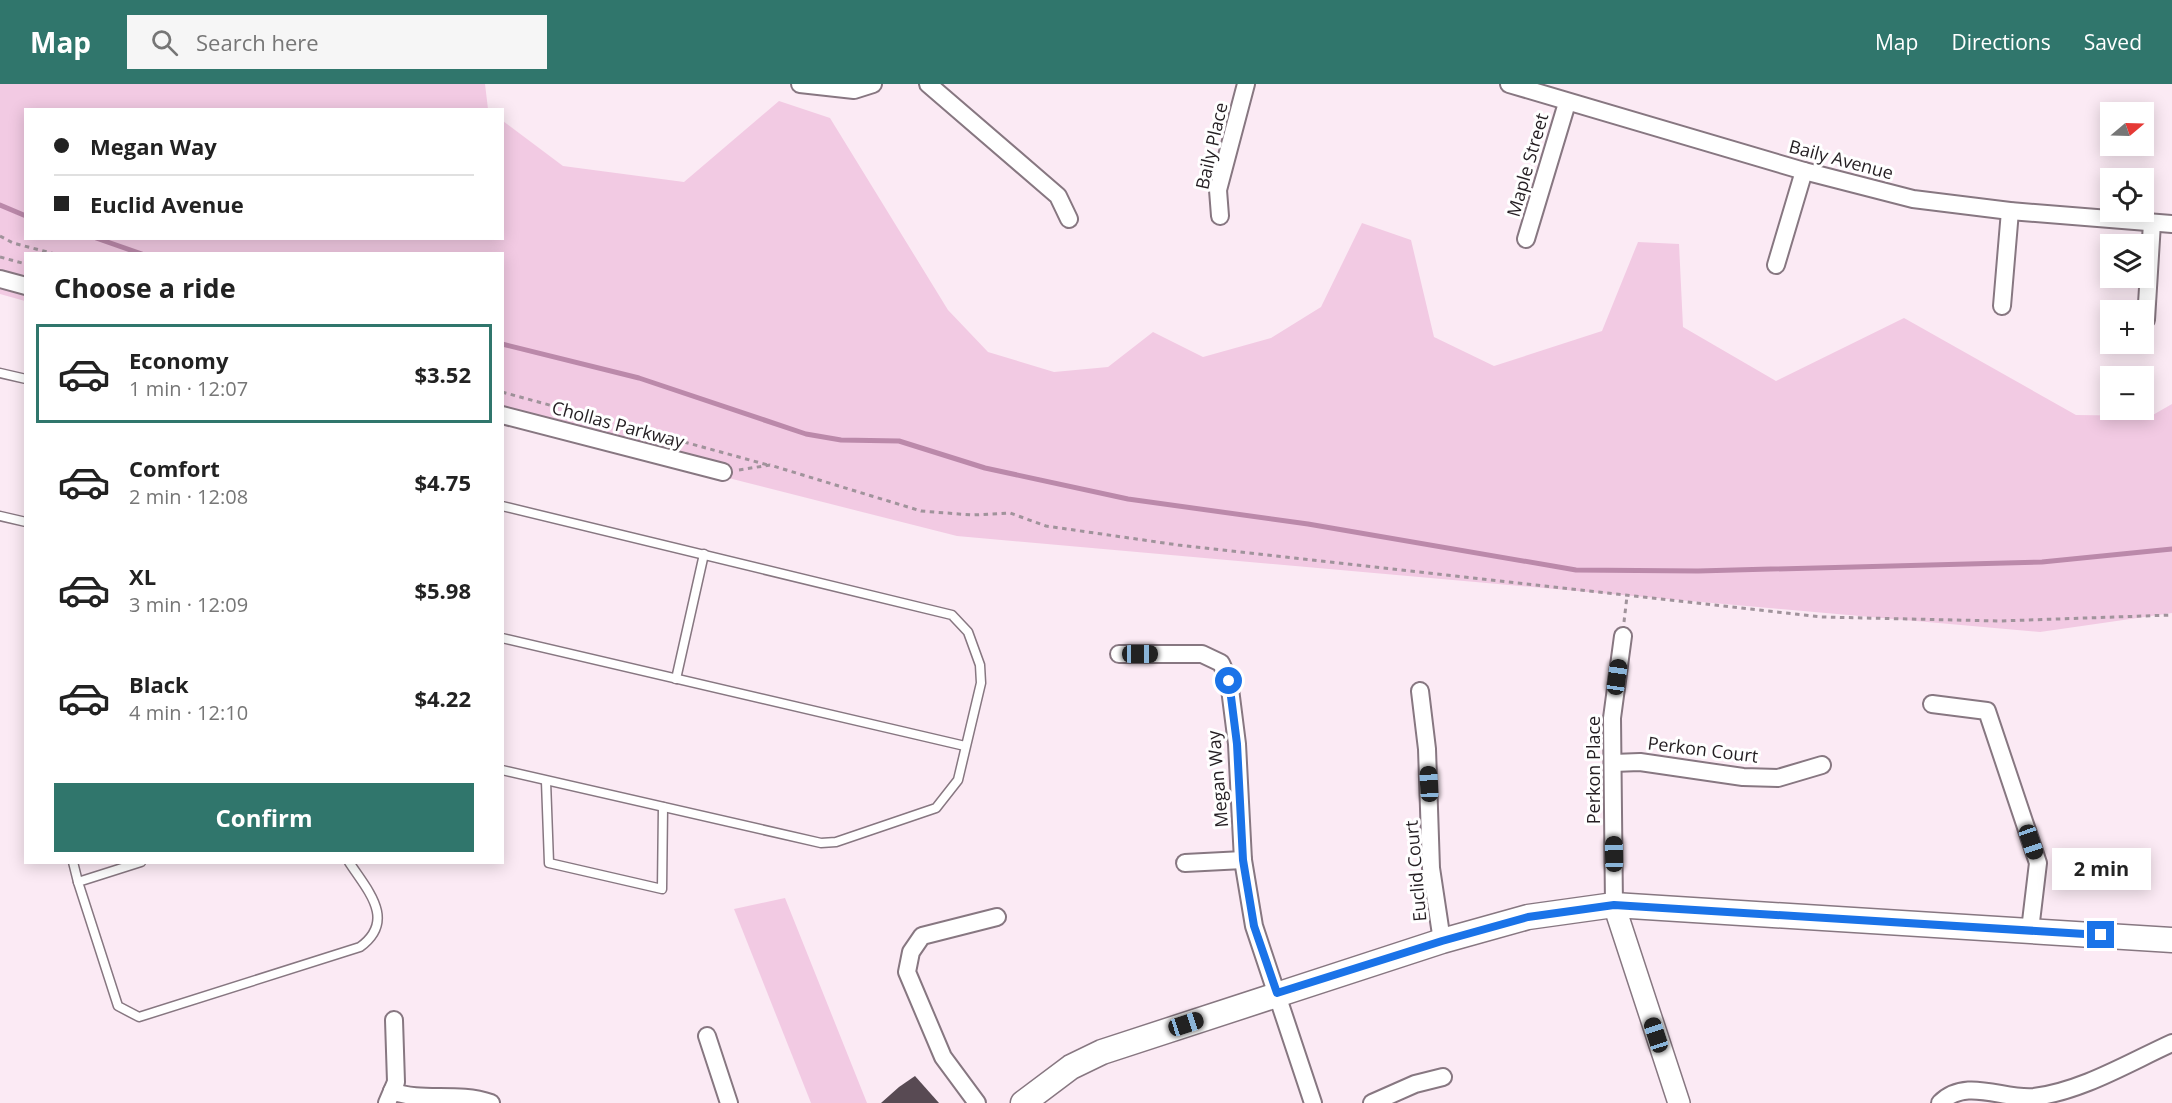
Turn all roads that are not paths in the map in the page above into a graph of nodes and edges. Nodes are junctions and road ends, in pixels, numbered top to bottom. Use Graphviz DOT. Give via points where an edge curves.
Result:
graph roads {
  1 [pos="800,84"];
  2 [pos="873,84"];
  3 [pos="928,84"];
  4 [pos="1246,84"];
  5 [pos="1509,84"];
  6 [pos="1567,103"];
  7 [pos="1804,171"];
  8 [pos="2010,212"];
  9 [pos="1220,216"];
  10 [pos="1069,219"];
  11 [pos="2152,223"];
  12 [pos="2172,224"];
  13 [pos="1526,238"];
  14 [pos="1776,265"];
  15 [pos="0,279"];
  16 [pos="24,285"];
  17 [pos="2147,300"];
  18 [pos="2002,306"];
  19 [pos="0,373"];
  20 [pos="24,379"];
  21 [pos="504,416"];
  22 [pos="723,472"];
  23 [pos="504,506"];
  24 [pos="0,516"];
  25 [pos="24,522"];
  26 [pos="704,554"];
  27 [pos="1623,636"];
  28 [pos="504,638"];
  29 [pos="1119,654"];
  30 [pos="676,679"];
  31 [pos="1420,691"];
  32 [pos="1932,704"];
  33 [pos="964,746"];
  34 [pos="1613,763"];
  35 [pos="1822,765"];
  36 [pos="504,770"];
  37 [pos="546,781"];
  38 [pos="663,807"];
  39 [pos="1243,860"];
  40 [pos="1185,863"];
  41 [pos="74,864"];
  42 [pos="135,864"];
  43 [pos="350,864"];
  44 [pos="78,882"];
  45 [pos="1614,905"];
  46 [pos="997,916"];
  47 [pos="2030,930"];
  48 [pos="2172,940"];
  49 [pos="1442,941"];
  50 [pos="1277,993"];
  51 [pos="394,1020"];
  52 [pos="707,1036"];
  53 [pos="2172,1043"];
  54 [pos="1443,1077"];
  55 [pos="389,1097"];
  56 [pos="491,1103"];
  57 [pos="729,1103"];
  58 [pos="976,1103"];
  59 [pos="1023,1103"];
  60 [pos="1313,1103"];
  61 [pos="1372,1103"];
  62 [pos="1679,1103"];
  63 [pos="1940,1103"];
  1 -- 2 [label="street" via="854,90"];
  3 -- 10 [label="street" via="1058,196"];
  4 -- 9 [label="street, Baily Place" via="1218,190"];
  5 -- 6 [label="street, Baily Avenue"];
  6 -- 7 [label="street, Baily Avenue"];
  6 -- 13 [label="street, Maple Street"];
  7 -- 8 [label="street, Baily Avenue" via="1912,199"];
  7 -- 14 [label="street"];
  8 -- 11 [label="street, Baily Avenue"];
  8 -- 18 [label="street"];
  11 -- 12 [label="street, Baily Avenue"];
  11 -- 17 [label="street"];
  15 -- 16 [label="street"];
  19 -- 20 [label="lane"];
  21 -- 22 [label="street, Chollas Parkway"];
  23 -- 26 [label="lane"];
  24 -- 25 [label="lane"];
  26 -- 30 [label="lane"];
  26 -- 33 [label="lane" via="952,615 968,632 981,664 981,683"];
  27 -- 34 [label="street, Perkon Place" via="1612,718"];
  28 -- 30 [label="lane"];
  29 -- 39 [label="street, Megan Way" via="1202,654 1221,663 1229,681 1237,744"];
  30 -- 33 [label="lane"];
  31 -- 49 [label="street, Euclid Court" via="1427,749 1431,868"];
  32 -- 47 [label="street" via="1987,711 2038,863"];
  33 -- 38 [label="lane" via="958,780 936,808 836,842 821,843"];
  34 -- 35 [label="street, Perkon Court" via="1640,762 1743,777 1778,778"];
  34 -- 45 [label="street, Perkon Place"];
  36 -- 37 [label="lane"];
  37 -- 38 [label="lane"];
  37 -- 38 [label="lane" via="549,863 662,889"];
  39 -- 40 [label="street"];
  39 -- 50 [label="street, Megan Way" via="1254,926"];
  41 -- 44 [label="lane"];
  42 -- 44 [label="lane"];
  43 -- 44 [label="lane" via="377,906 380,918 370,940 360,947 139,1017 118,1006"];
  45 -- 47 [label="main road"];
  45 -- 49 [label="main road" via="1528,917"];
  45 -- 62 [label="street"];
  46 -- 58 [label="street" via="922,936 910,952 908,972 943,1058"];
  47 -- 48 [label="main road"];
  49 -- 50 [label="main road"];
  50 -- 59 [label="main road" via="1102,1052 1071,1067"];
  50 -- 60 [label="street, Megan Way"];
  51 -- 55 [label="street" via="396,1082"];
  52 -- 57 [label="street"];
  53 -- 63 [label="street" via="2068,1090 2032,1097 1961,1091"];
  54 -- 61 [label="street" via="1415,1084"];
  55 -- 56 [label="street" via="459,1095"];
}
